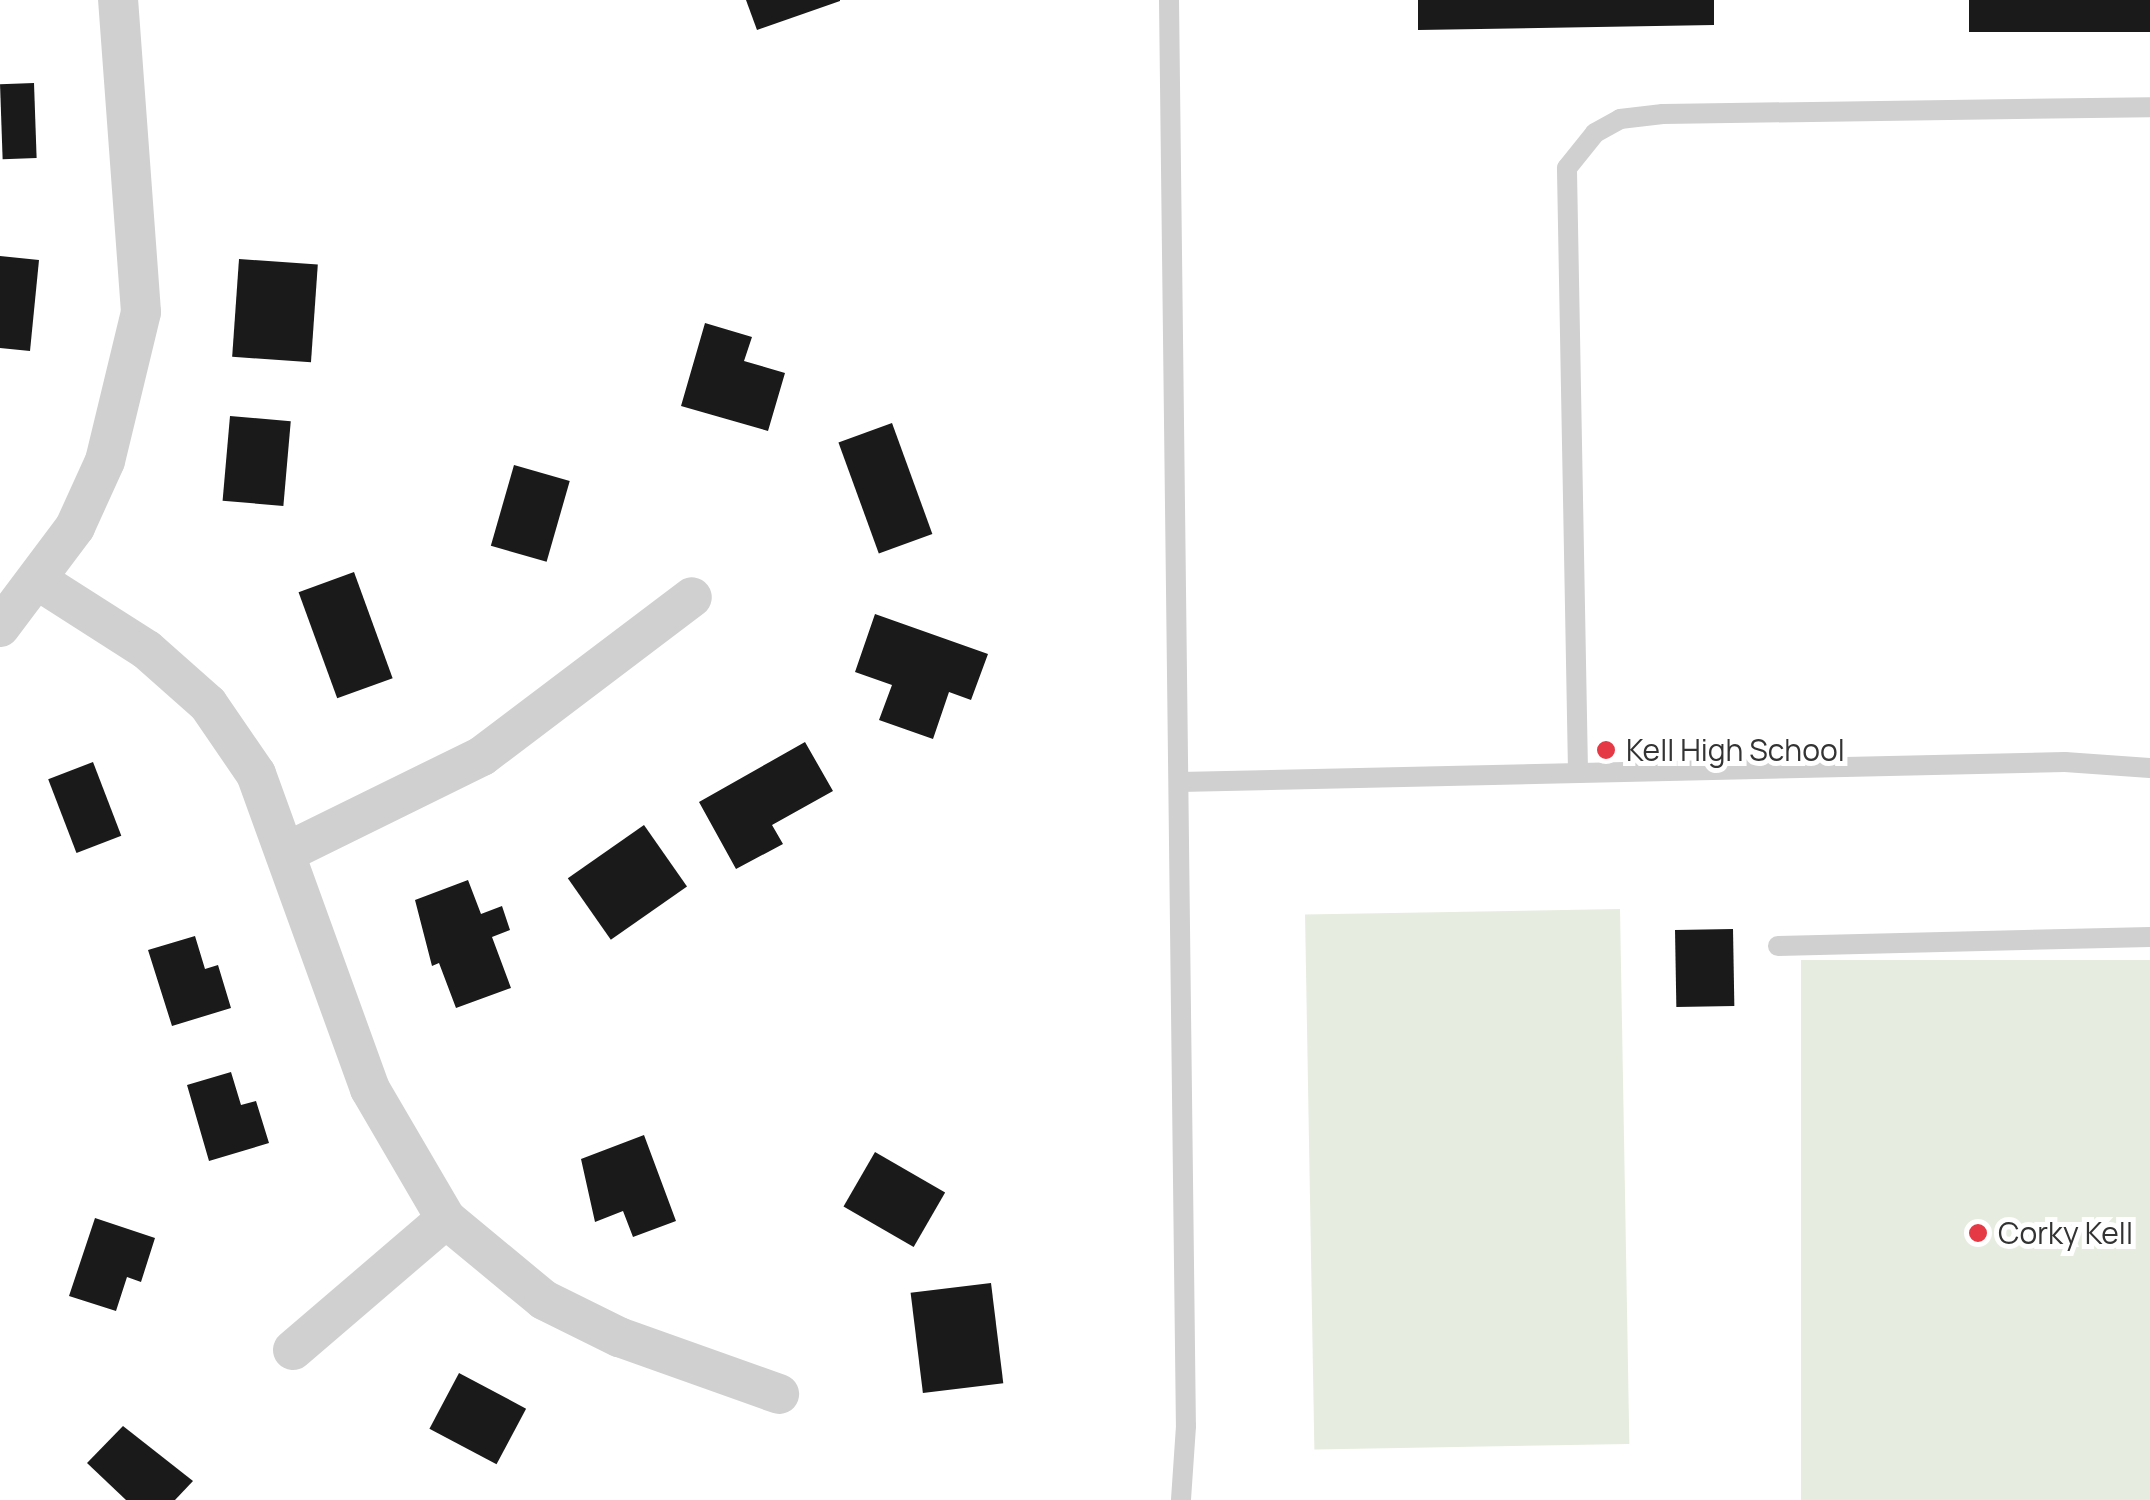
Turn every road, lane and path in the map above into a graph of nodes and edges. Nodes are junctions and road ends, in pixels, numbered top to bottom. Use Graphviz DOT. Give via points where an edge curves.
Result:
graph roads {
  1 [pos="118,0"];
  2 [pos="1170,0"];
  3 [pos="2150,107"];
  4 [pos="39,581"];
  5 [pos="692,597"];
  6 [pos="0,628"];
  7 [pos="2150,768"];
  8 [pos="1578,770"];
  9 [pos="1180,782"];
  10 [pos="289,851"];
  11 [pos="2150,937"];
  12 [pos="1778,946"];
  13 [pos="446,1219"];
  14 [pos="294,1350"];
  15 [pos="779,1394"];
  16 [pos="1181,1500"];
  1 -- 4 [label="street" via="142,312 105,462 75,528"];
  2 -- 9 [label="lane"];
  3 -- 8 [label="lane" via="1663,114 1620,119 1595,133 1567,168"];
  4 -- 6 [label="street"];
  4 -- 10 [label="street" via="147,650 208,704 256,774"];
  5 -- 10 [label="street" via="482,756"];
  7 -- 8 [label="lane" via="2066,762"];
  8 -- 9 [label="lane"];
  9 -- 16 [label="lane" via="1186,1426"];
  10 -- 13 [label="street" via="370,1089"];
  11 -- 12 [label="lane"];
  13 -- 14 [label="street"];
  13 -- 15 [label="street" via="544,1300 619,1337"];
}
